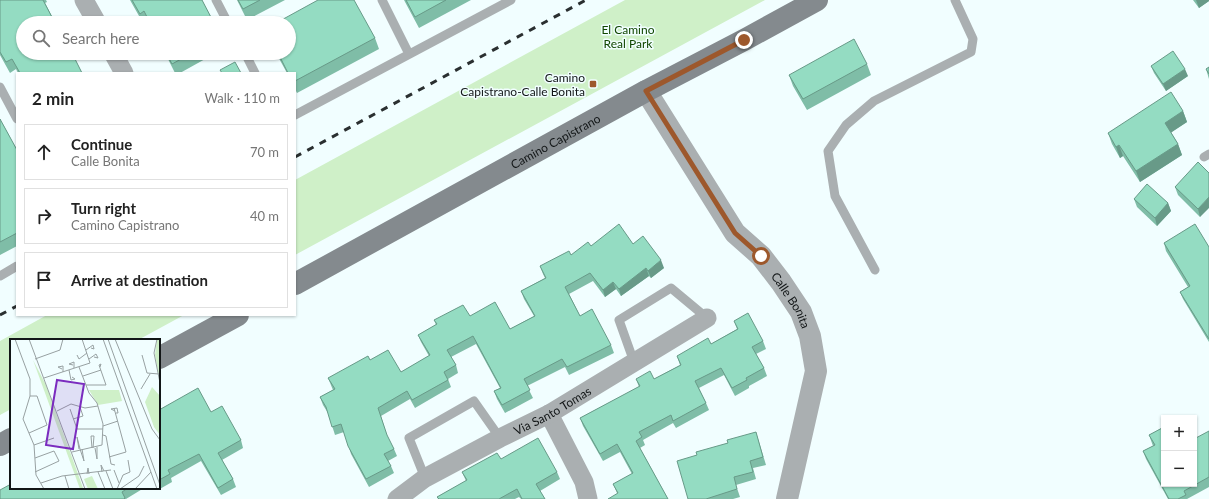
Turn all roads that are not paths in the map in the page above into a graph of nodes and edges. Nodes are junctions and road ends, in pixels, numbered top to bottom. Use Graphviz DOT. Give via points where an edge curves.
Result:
graph roads {
  1 [pos="84,0"];
  2 [pos="216,0"];
  3 [pos="382,0"];
  4 [pos="511,0"];
  5 [pos="817,0"];
  6 [pos="955,0"];
  7 [pos="93,16"];
  8 [pos="224,16"];
  9 [pos="409,54"];
  10 [pos="117,60"];
  11 [pos="249,60"];
  12 [pos="123,72"];
  13 [pos="255,72"];
  14 [pos="0,87"];
  15 [pos="646,91"];
  16 [pos="296,114"];
  17 [pos="16,117"];
  18 [pos="16,267"];
  19 [pos="875,270"];
  20 [pos="0,276"];
  21 [pos="296,283"];
  22 [pos="236,316"];
  23 [pos="707,318"];
  24 [pos="160,357"];
  25 [pos="634,362"];
  26 [pos="549,414"];
  27 [pos="500,438"];
  28 [pos="10,440"];
  29 [pos="0,445"];
  30 [pos="425,478"];
  31 [pos="785,498"];
  32 [pos="397,499"];
  33 [pos="588,499"];
  1 -- 7 [label="street"];
  2 -- 8 [label="lane"];
  3 -- 9 [label="lane"];
  4 -- 9 [label="lane"];
  5 -- 15 [label="main road, Camino Capistrano"];
  6 -- 19 [label="lane" via="973,39 971,52 874,101 846,125 828,151 835,196"];
  9 -- 16 [label="lane"];
  10 -- 12 [label="street"];
  11 -- 13 [label="lane"];
  14 -- 17 [label="lane"];
  15 -- 21 [label="main road, Camino Capistrano"];
  15 -- 31 [label="street, Calle Bonita" via="735,233 761,256 781,282 801,312 810,336 816,372"];
  18 -- 20 [label="lane"];
  22 -- 24 [label="main road"];
  23 -- 25 [label="street, Via Santo Tomas"];
  23 -- 25 [label="lane" via="671,288 618,320"];
  25 -- 26 [label="street, Via Santo Tomas"];
  26 -- 27 [label="street, Via Santo Tomas"];
  26 -- 33 [label="street" via="584,482"];
  27 -- 30 [label="street, Via Santo Tomas"];
  27 -- 30 [label="lane" via="474,401 409,438"];
  28 -- 29 [label="main road"];
  30 -- 32 [label="street, Via Santo Tomas"];
}
